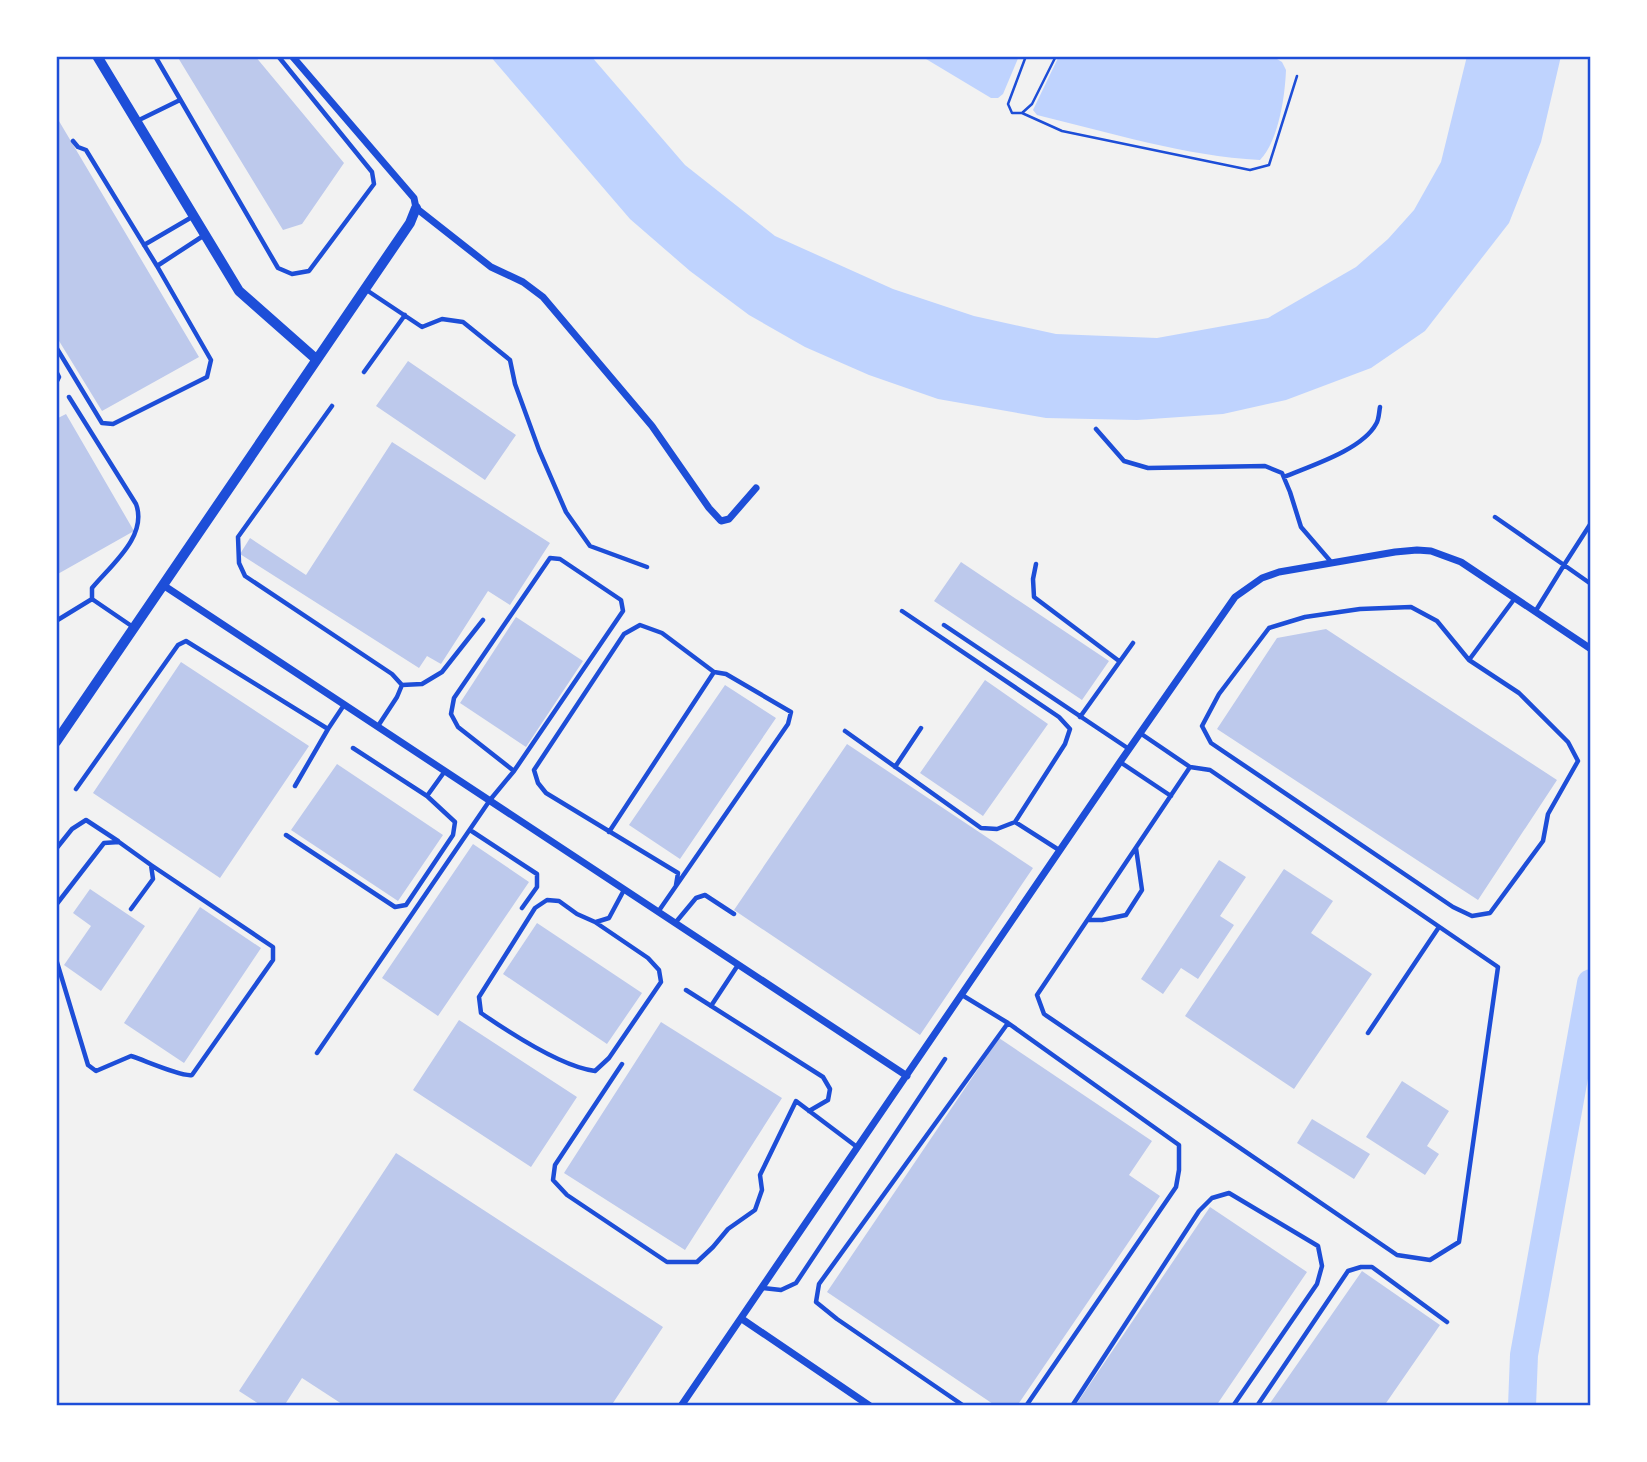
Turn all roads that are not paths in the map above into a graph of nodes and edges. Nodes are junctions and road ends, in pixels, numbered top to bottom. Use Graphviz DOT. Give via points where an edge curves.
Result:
graph roads {
  1 [pos="97,56"];
  2 [pos="155,56"];
  3 [pos="278,56"];
  4 [pos="292,56"];
  5 [pos="180,100"];
  6 [pos="137,121"];
  7 [pos="73,141"];
  8 [pos="416,208"];
  9 [pos="194,216"];
  10 [pos="205,235"];
  11 [pos="144,245"];
  12 [pos="157,266"];
  13 [pos="365,288"];
  14 [pos="405,315"];
  15 [pos="56,347"];
  16 [pos="316,359"];
  17 [pos="56,371"];
  18 [pos="364,372"];
  19 [pos="56,383"];
  20 [pos="69,397"];
  21 [pos="332,406"];
  22 [pos="1380,407"];
  23 [pos="1096,429"];
  24 [pos="1284,477"];
  25 [pos="756,488"];
  26 [pos="1494,517"];
  27 [pos="1591,523"];
  28 [pos="1036,564"];
  29 [pos="1332,564"];
  30 [pos="1563,565"];
  31 [pos="647,567"];
  32 [pos="1591,584"];
  33 [pos="163,585"];
  34 [pos="1516,598"];
  35 [pos="92,600"];
  36 [pos="902,611"];
  37 [pos="1535,611"];
  38 [pos="483,620"];
  39 [pos="56,621"];
  40 [pos="944,625"];
  41 [pos="134,628"];
  42 [pos="1133,643"];
  43 [pos="1591,649"];
  44 [pos="1469,660"];
  45 [pos="1119,662"];
  46 [pos="714,672"];
  47 [pos="402,685"];
  48 [pos="345,705"];
  49 [pos="1080,717"];
  50 [pos="378,726"];
  51 [pos="921,728"];
  52 [pos="328,729"];
  53 [pos="845,731"];
  54 [pos="1140,733"];
  55 [pos="56,742"];
  56 [pos="353,748"];
  57 [pos="1129,749"];
  58 [pos="1120,762"];
  59 [pos="895,767"];
  60 [pos="1190,768"];
  61 [pos="445,771"];
  62 [pos="514,771"];
  63 [pos="295,786"];
  64 [pos="76,789"];
  65 [pos="427,796"];
  66 [pos="1171,796"];
  67 [pos="490,800"];
  68 [pos="1015,822"];
  69 [pos="470,830"];
  70 [pos="609,832"];
  71 [pos="286,835"];
  72 [pos="119,842"];
  73 [pos="1136,848"];
  74 [pos="56,849"];
  75 [pos="1060,851"];
  76 [pos="151,865"];
  77 [pos="676,885"];
  78 [pos="624,890"];
  79 [pos="56,905"];
  80 [pos="522,908"];
  81 [pos="131,909"];
  82 [pos="659,912"];
  83 [pos="734,914"];
  84 [pos="1087,920"];
  85 [pos="595,922"];
  86 [pos="675,923"];
  87 [pos="1439,927"];
  88 [pos="56,960"];
  89 [pos="738,965"];
  90 [pos="686,990"];
  91 [pos="962,995"];
  92 [pos="711,1006"];
  93 [pos="1008,1023"];
  94 [pos="1368,1034"];
  95 [pos="317,1053"];
  96 [pos="945,1059"];
  97 [pos="622,1064"];
  98 [pos="907,1076"];
  99 [pos="809,1111"];
  100 [pos="858,1148"];
  101 [pos="763,1288"];
  102 [pos="742,1319"];
  103 [pos="1447,1322"];
  104 [pos="681,1406"];
  105 [pos="870,1406"];
  106 [pos="964,1406"];
  107 [pos="1026,1406"];
  108 [pos="1072,1406"];
  109 [pos="1233,1406"];
  110 [pos="1256,1406"];
  1 -- 6 [label="street"];
  2 -- 5 [label="lane"];
  3 -- 5 [label="lane" via="372,172 374,184 309,271 292,274 278,268"];
  4 -- 8 [label="street" via="414,198"];
  5 -- 6 [label="lane"];
  6 -- 9 [label="street"];
  7 -- 11 [label="lane" via="86,150"];
  8 -- 13 [label="street"];
  8 -- 25 [label="street" via="491,267 543,297 652,426 721,521 729,519"];
  9 -- 10 [label="street"];
  9 -- 11 [label="lane"];
  10 -- 12 [label="lane"];
  10 -- 16 [label="street" via="239,291"];
  11 -- 12 [label="lane"];
  12 -- 15 [label="lane" via="211,360 207,377 113,424 102,423"];
  13 -- 14 [label="lane"];
  13 -- 16 [label="street"];
  14 -- 18 [label="lane"];
  14 -- 31 [label="lane" via="422,327 442,319 463,322 510,360 539,450 566,512 590,546"];
  16 -- 33 [label="street"];
  17 -- 19 [label="lane"];
  20 -- 35 [label="lane" via="140,516 135,536 92,588"];
  21 -- 47 [label="lane" via="238,537 239,563 244,576"];
  22 -- 24 [label="lane" via="1376,424 1357,444"];
  23 -- 24 [label="lane" via="1124,461 1149,468 1265,466"];
  24 -- 29 [label="lane" via="1301,527"];
  26 -- 30 [label="lane"];
  27 -- 30 [label="lane"];
  28 -- 45 [label="lane" via="1034,597"];
  29 -- 34 [label="street" via="1395,552 1431,551 1461,562"];
  29 -- 54 [label="street" via="1279,572 1236,597"];
  30 -- 32 [label="lane"];
  30 -- 37 [label="lane"];
  33 -- 41 [label="street"];
  33 -- 48 [label="street"];
  34 -- 37 [label="street"];
  34 -- 44 [label="lane"];
  35 -- 39 [label="lane"];
  35 -- 41 [label="lane"];
  36 -- 68 [label="lane" via="1070,729"];
  37 -- 43 [label="street"];
  38 -- 47 [label="lane" via="442,672 422,684"];
  40 -- 49 [label="lane"];
  41 -- 55 [label="street"];
  42 -- 45 [label="lane"];
  44 -- 44 [label="lane" via="1519,693 1568,742 1578,761 1548,814 1543,841 1490,913 1472,916 1453,907 1211,743 1202,726 1219,694 1269,628 1305,617 1411,607 1437,621"];
  45 -- 49 [label="lane"];
  46 -- 70 [label="lane"];
  46 -- 70 [label="lane" via="662,634 640,625 632,629 624,634 534,770 546,793"];
  46 -- 77 [label="lane" via="726,674 791,712 788,724"];
  47 -- 50 [label="lane"];
  48 -- 50 [label="street"];
  48 -- 52 [label="lane"];
  49 -- 57 [label="lane"];
  50 -- 61 [label="street"];
  51 -- 59 [label="lane"];
  52 -- 63 [label="lane"];
  52 -- 64 [label="lane" via="186,641 178,645"];
  53 -- 59 [label="lane"];
  54 -- 57 [label="street"];
  54 -- 60 [label="lane"];
  56 -- 65 [label="lane"];
  57 -- 58 [label="street"];
  58 -- 66 [label="lane"];
  58 -- 75 [label="street"];
  59 -- 68 [label="lane" via="981,828 997,830"];
  60 -- 66 [label="lane"];
  60 -- 87 [label="lane" via="1210,770"];
  61 -- 65 [label="lane"];
  61 -- 67 [label="street"];
  62 -- 62 [label="lane" via="457,727 451,714 454,698 550,558 561,559 621,600 623,611"];
  62 -- 67 [label="lane"];
  65 -- 71 [label="lane" via="455,822 453,835 406,905 395,906"];
  66 -- 73 [label="lane"];
  67 -- 69 [label="lane"];
  67 -- 78 [label="street"];
  68 -- 75 [label="lane"];
  69 -- 80 [label="lane" via="537,874 537,887"];
  69 -- 95 [label="lane"];
  70 -- 77 [label="lane" via="678,873"];
  72 -- 74 [label="lane" via="86,821 72,829"];
  72 -- 76 [label="lane"];
  72 -- 79 [label="lane" via="104,843"];
  73 -- 84 [label="lane"];
  73 -- 84 [label="lane" via="1142,890 1126,915"];
  75 -- 91 [label="street"];
  76 -- 81 [label="lane" via="153,879"];
  76 -- 88 [label="lane" via="273,947 273,960 192,1075 184,1077 131,1056 96,1071 88,1065"];
  77 -- 82 [label="lane"];
  78 -- 82 [label="street"];
  78 -- 85 [label="lane" via="609,918"];
  82 -- 86 [label="street"];
  83 -- 86 [label="lane" via="705,895 696,898"];
  84 -- 87 [label="lane" via="1037,995 1045,1014 1397,1255 1430,1260 1458,1242 1498,970"];
  85 -- 85 [label="lane" via="559,901 547,900 536,908 479,997 481,1013 500,1026 580,1069 595,1071 609,1058 661,982 659,970 648,958"];
  86 -- 89 [label="street"];
  87 -- 94 [label="lane"];
  89 -- 92 [label="lane"];
  89 -- 98 [label="street"];
  90 -- 92 [label="lane"];
  91 -- 93 [label="lane"];
  91 -- 98 [label="street"];
  92 -- 99 [label="lane" via="823,1077 830,1089 828,1100"];
  93 -- 106 [label="lane" via="819,1284 816,1301"];
  93 -- 107 [label="lane" via="1179,1145 1177,1187"];
  96 -- 101 [label="lane" via="796,1283 781,1290"];
  97 -- 99 [label="lane" via="555,1165 553,1180 567,1195 667,1262 697,1262 728,1228 755,1210 762,1190 760,1175 796,1101"];
  98 -- 100 [label="street"];
  99 -- 100 [label="lane"];
  100 -- 101 [label="street"];
  101 -- 102 [label="street"];
  102 -- 104 [label="street"];
  102 -- 105 [label="street"];
  103 -- 110 [label="lane" via="1372,1267 1348,1270"];
  108 -- 109 [label="lane" via="1199,1211 1212,1198 1229,1193 1318,1246 1322,1266 1317,1284"];
}
